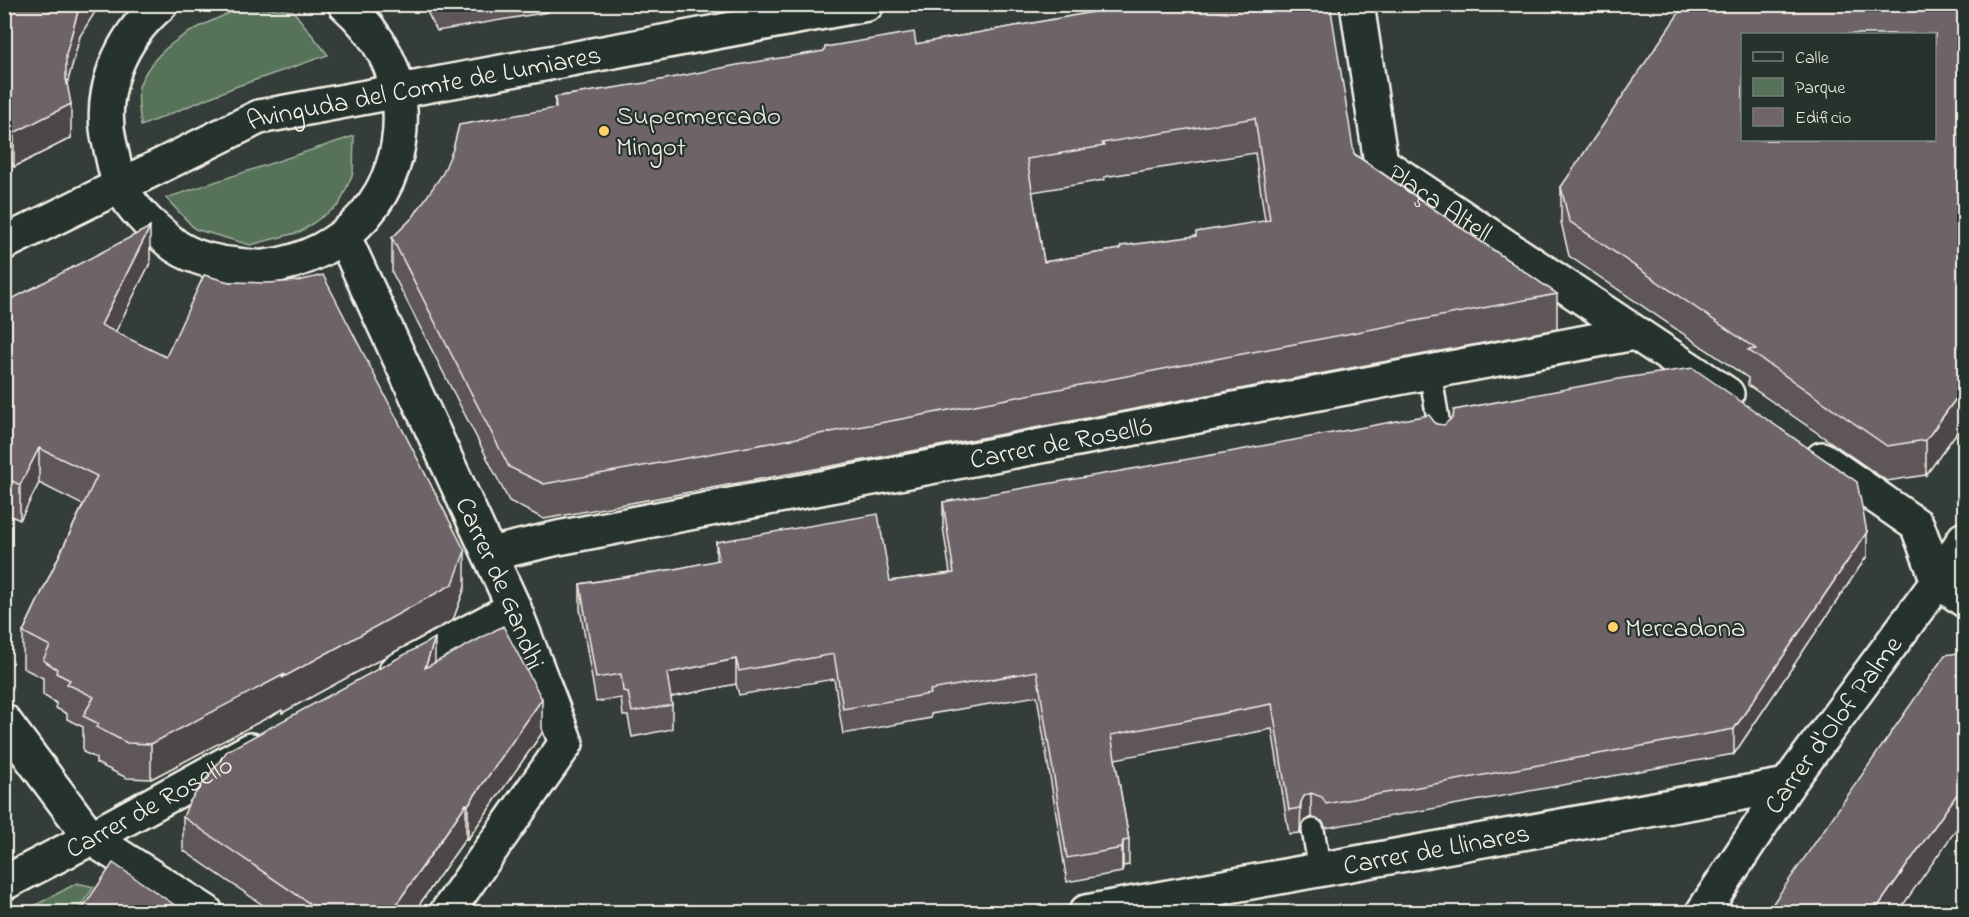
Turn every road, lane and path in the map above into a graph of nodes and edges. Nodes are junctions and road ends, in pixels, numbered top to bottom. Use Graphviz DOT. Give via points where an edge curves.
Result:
graph roads {
  1 [pos="162,4"];
  2 [pos="345,4"];
  3 [pos="867,4"];
  4 [pos="1357,4"];
  5 [pos="399,90"];
  6 [pos="120,185"];
  7 [pos="344,237"];
  8 [pos="4,243"];
  9 [pos="1634,333"];
  10 [pos="1430,372"];
  11 [pos="1752,411"];
  12 [pos="1441,437"];
  13 [pos="1801,445"];
  14 [pos="1965,539"];
  15 [pos="490,554"];
  16 [pos="1938,581"];
  17 [pos="1965,600"];
  18 [pos="514,608"];
  19 [pos="373,684"];
  20 [pos="4,721"];
  21 [pos="279,735"];
  22 [pos="1787,784"];
  23 [pos="1313,830"];
  24 [pos="91,838"];
  25 [pos="1320,870"];
  26 [pos="4,883"];
  27 [pos="206,912"];
  28 [pos="447,912"];
  29 [pos="1086,912"];
  30 [pos="1703,912"];
  1 -- 6 [label="street" via="146,17 120,54 106,97 106,128"];
  2 -- 5 [label="street" via="363,20 386,53"];
  3 -- 5 [label="street, Avinguda del Comte de Lumiares"];
  4 -- 9 [label="street, Plaça Altell" via="1381,163"];
  5 -- 6 [label="street, Avinguda del Comte de Lumiares" via="258,117"];
  5 -- 7 [label="street" via="401,130 392,171 373,207"];
  6 -- 7 [label="street" via="145,221 170,242 219,264 274,265 305,258"];
  6 -- 8 [label="street, Avinguda del Comte de Lumiares"];
  7 -- 15 [label="street, Carrer de Gandhi"];
  9 -- 10 [label="street, Carrer de Roselló"];
  9 -- 11 [label="street, Plaça Altell"];
  10 -- 12 [label="lane"];
  10 -- 15 [label="street, Carrer de Roselló"];
  13 -- 16 [label="street" via="1917,525"];
  14 -- 16 [label="street, Carrer d'Olof Palme"];
  15 -- 18 [label="street, Carrer de Gandhi"];
  16 -- 17 [label="street"];
  16 -- 22 [label="street, Carrer d'Olof Palme"];
  18 -- 19 [label="street"];
  18 -- 28 [label="street, Carrer de Gandhi" via="566,743"];
  20 -- 24 [label="street"];
  21 -- 24 [label="street, Carrer de Roselló"];
  22 -- 25 [label="street, Carrer de Llinares"];
  22 -- 30 [label="street, Carrer d'Olof Palme"];
  23 -- 25 [label="lane"];
  24 -- 26 [label="street, Carrer de Roselló"];
  24 -- 27 [label="street"];
  25 -- 29 [label="street, Carrer de Llinares"];
}
